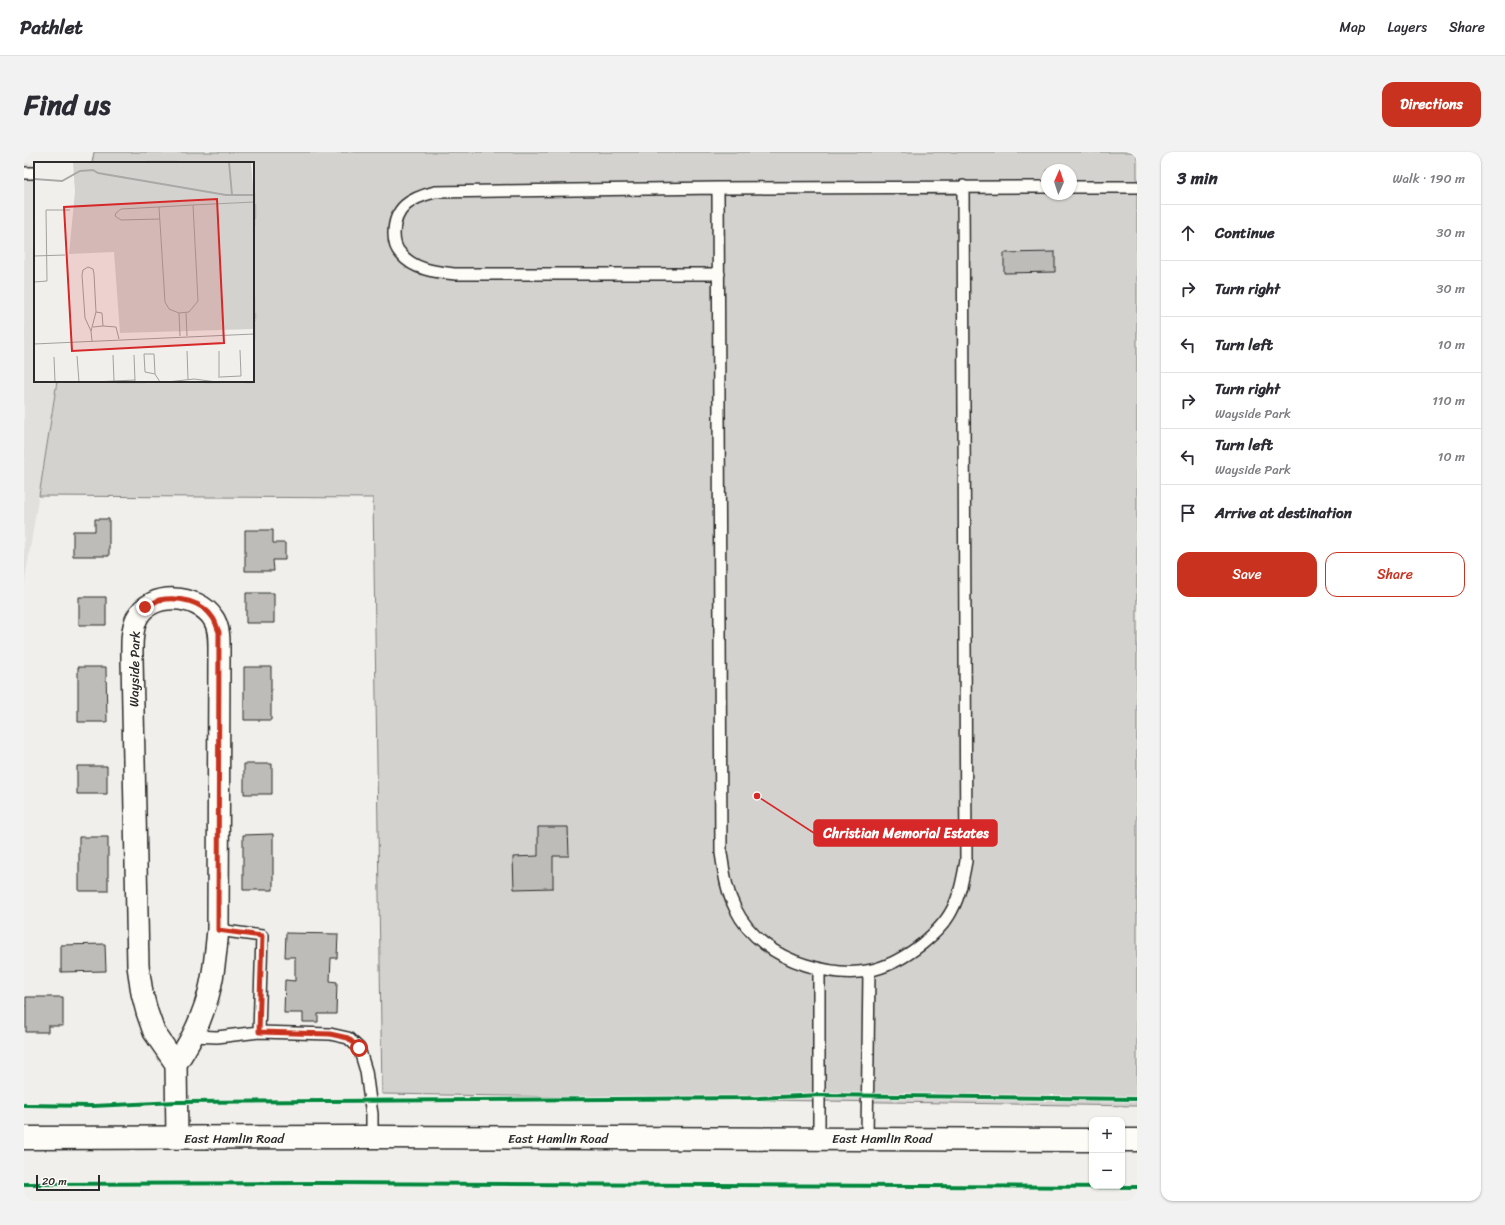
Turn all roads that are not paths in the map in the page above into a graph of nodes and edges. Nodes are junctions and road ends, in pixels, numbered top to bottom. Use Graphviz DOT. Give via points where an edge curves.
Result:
graph roads {
  1 [pos="963,186"];
  2 [pos="1041,187"];
  3 [pos="1077,187"];
  4 [pos="1137,187"];
  5 [pos="718,188"];
  6 [pos="719,274"];
  7 [pos="218,930"];
  8 [pos="819,969"];
  9 [pos="869,972"];
  10 [pos="259,1032"];
  11 [pos="192,1036"];
  12 [pos="176,1064"];
  13 [pos="372,1137"];
  14 [pos="24,1138"];
  15 [pos="177,1138"];
  16 [pos="819,1138"];
  17 [pos="867,1138"];
  18 [pos="1089,1140"];
  19 [pos="1125,1140"];
  20 [pos="1137,1140"];
  1 -- 2 [label="lane"];
  1 -- 5 [label="lane"];
  1 -- 9 [label="lane" via="966,861 961,888 952,911 936,932 895,962"];
  3 -- 4 [label="lane"];
  5 -- 6 [label="lane"];
  5 -- 6 [label="lane" via="435,192 419,196 398,214 394,241 400,254 412,264 430,272"];
  6 -- 8 [label="lane" via="721,852 725,884 735,909 752,933 771,949 794,961"];
  7 -- 10 [label="lane" via="262,936"];
  7 -- 11 [label="street, Wayside Park" via="214,974 202,1015"];
  7 -- 12 [label="street, Wayside Park" via="219,632 214,618 204,608 174,599 158,601 145,607 137,618 132,638 138,966 142,993 154,1032"];
  8 -- 9 [label="lane" via="845,973"];
  8 -- 16 [label="lane"];
  9 -- 17 [label="lane"];
  10 -- 11 [label="lane" via="217,1037"];
  10 -- 13 [label="lane" via="330,1034 348,1038 359,1048 366,1071"];
  11 -- 12 [label="street, Wayside Park"];
  12 -- 15 [label="street"];
  13 -- 15 [label="street, East Hamlin Road"];
  13 -- 16 [label="street, East Hamlin Road"];
  14 -- 15 [label="street, East Hamlin Road"];
  16 -- 17 [label="street, East Hamlin Road"];
  17 -- 18 [label="street, East Hamlin Road"];
  19 -- 20 [label="street"];
}
